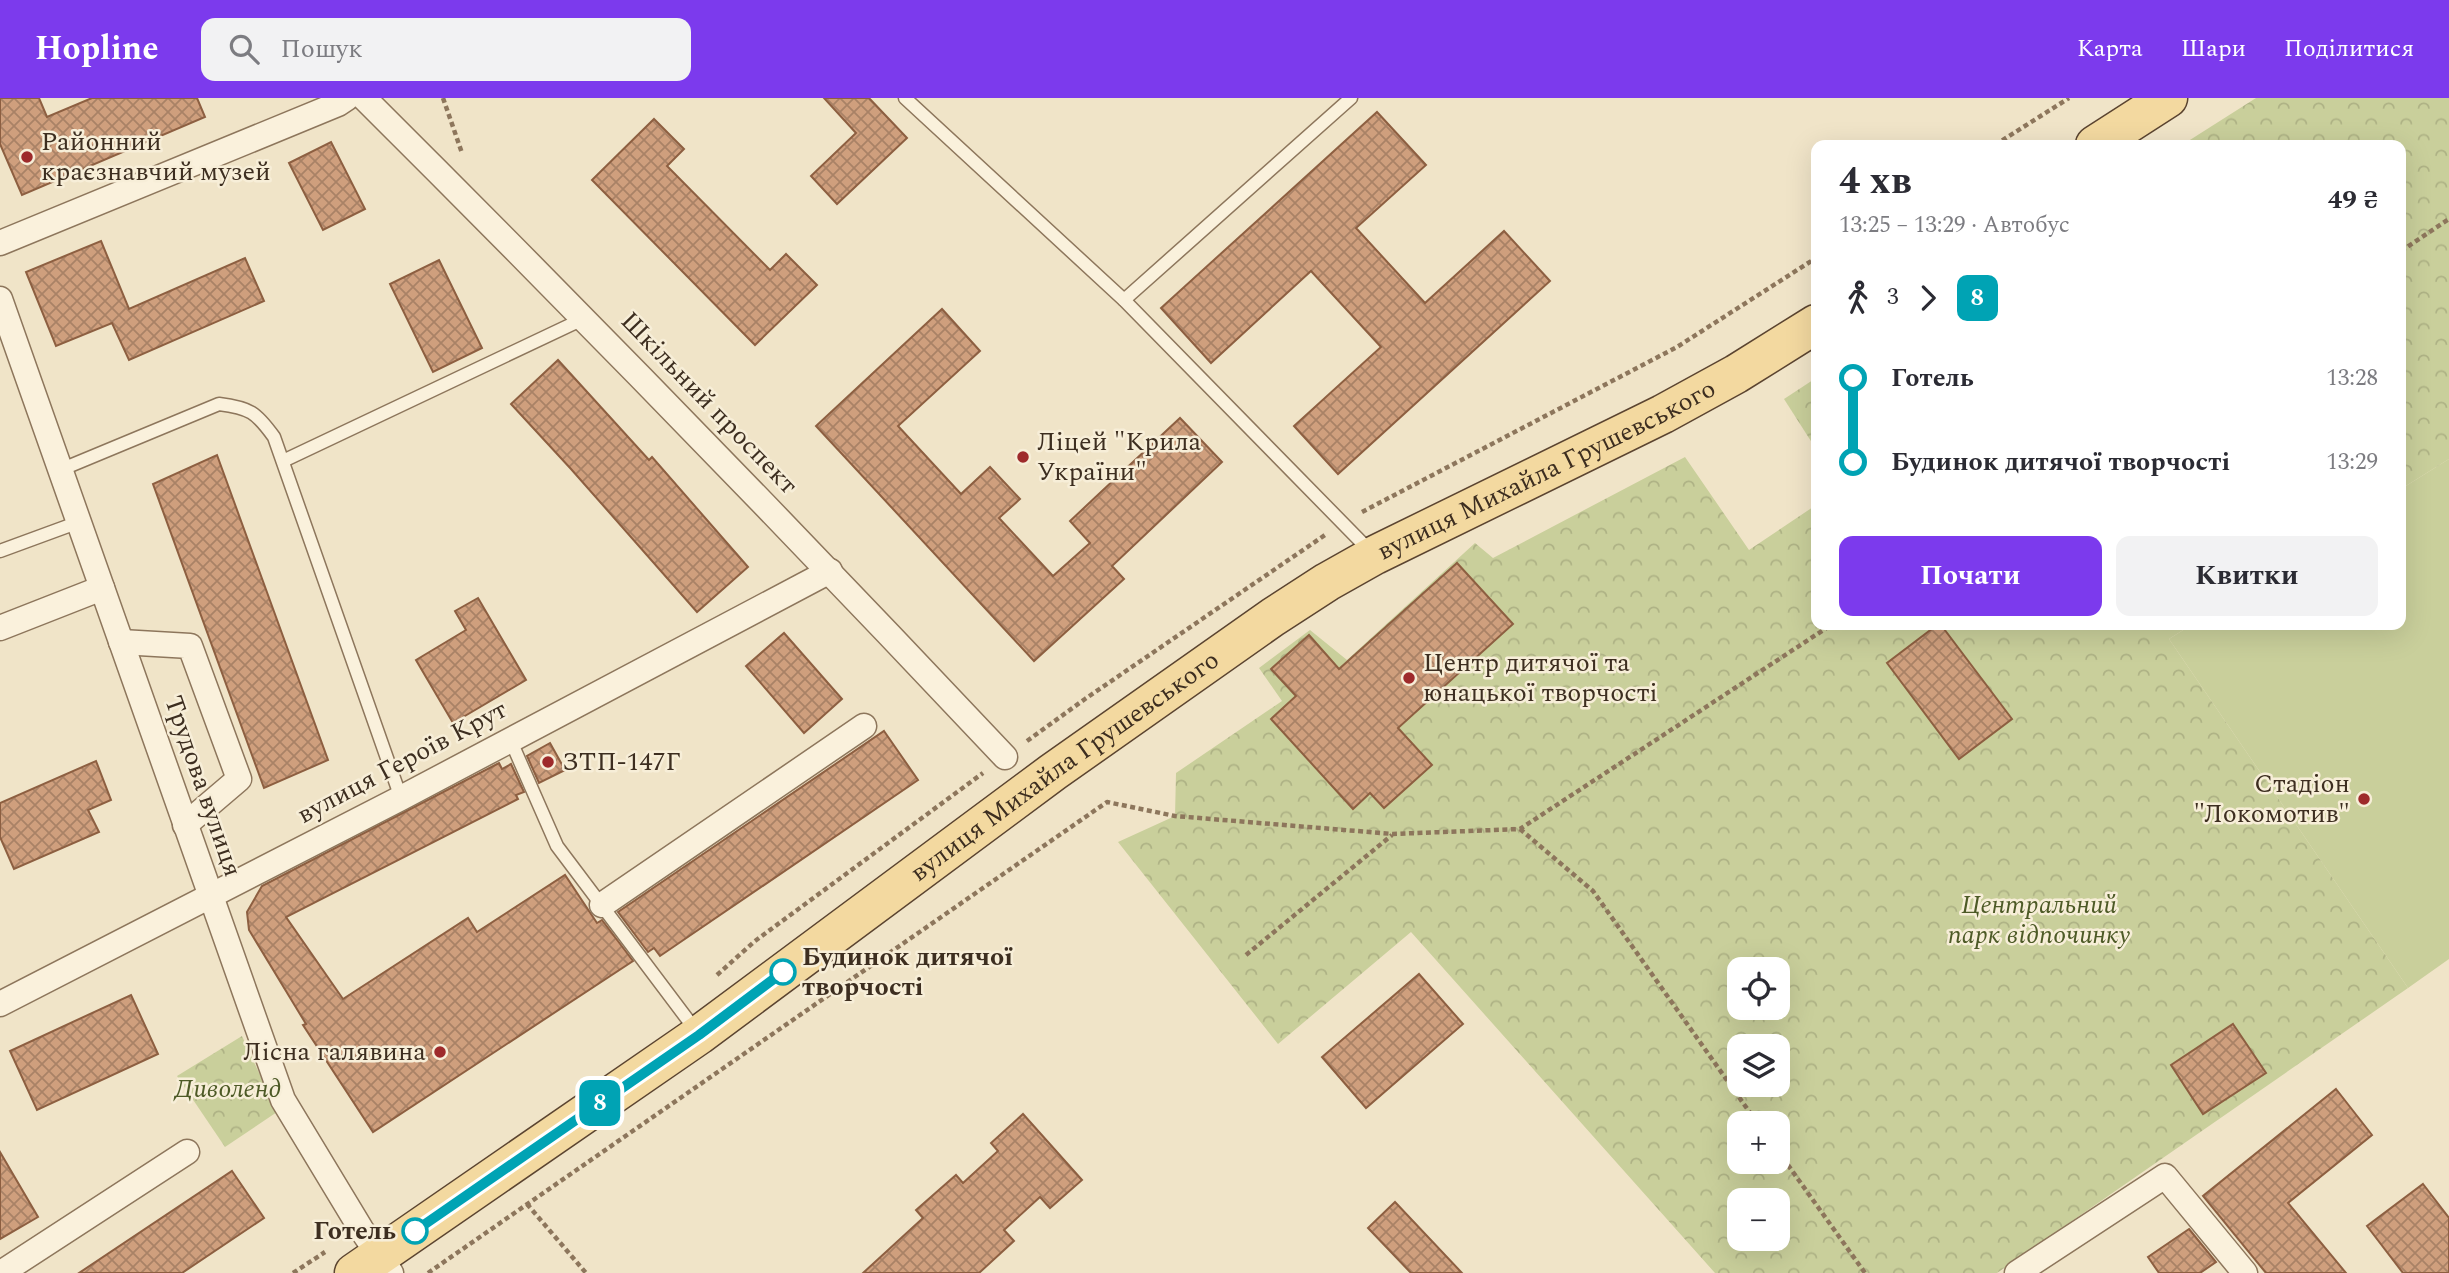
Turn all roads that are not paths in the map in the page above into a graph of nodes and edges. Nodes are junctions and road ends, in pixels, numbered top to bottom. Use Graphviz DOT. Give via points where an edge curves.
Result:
graph roads {
  1 [pos="347,98"];
  2 [pos="364,98"];
  3 [pos="905,98"];
  4 [pos="1351,98"];
  5 [pos="2168,98"];
  6 [pos="2103,140"];
  7 [pos="0,243"];
  8 [pos="0,299"];
  9 [pos="1124,300"];
  10 [pos="585,318"];
  11 [pos="1811,327"];
  12 [pos="283,461"];
  13 [pos="60,470"];
  14 [pos="79,522"];
  15 [pos="0,551"];
  16 [pos="1375,555"];
  17 [pos="830,571"];
  18 [pos="102,588"];
  19 [pos="0,628"];
  20 [pos="121,642"];
  21 [pos="864,726"];
  22 [pos="510,739"];
  23 [pos="1005,757"];
  24 [pos="401,798"];
  25 [pos="186,825"];
  26 [pos="210,895"];
  27 [pos="602,905"];
  28 [pos="0,1004"];
  29 [pos="689,1022"];
  30 [pos="187,1152"];
  31 [pos="371,1258"];
  32 [pos="1,1273"];
  33 [pos="2017,1273"];
  34 [pos="2245,1273"];
  1 -- 7 [label="street"];
  2 -- 10 [label="street, Шкільний проспект"];
  3 -- 9 [label="lane"];
  4 -- 9 [label="lane"];
  5 -- 6 [label="main road"];
  8 -- 13 [label="street, Трудова вулиця"];
  9 -- 16 [label="lane"];
  10 -- 12 [label="lane"];
  10 -- 17 [label="street, Шкільний проспект"];
  11 -- 16 [label="main road, вулиця Михайла Грушевського" via="1663,414"];
  12 -- 13 [label="lane" via="261,419 243,407 219,404"];
  12 -- 24 [label="lane"];
  13 -- 14 [label="street, Трудова вулиця"];
  14 -- 15 [label="lane"];
  14 -- 18 [label="street, Трудова вулиця"];
  16 -- 29 [label="main road, вулиця Михайла Грушевського" via="1273,617"];
  17 -- 22 [label="street, вулиця Героїв Крут"];
  17 -- 23 [label="street, Шкільний проспект"];
  18 -- 19 [label="street"];
  18 -- 20 [label="street, Трудова вулиця"];
  20 -- 25 [label="street, Трудова вулиця"];
  20 -- 25 [label="street" via="190,646 239,779"];
  21 -- 27 [label="street"];
  22 -- 24 [label="street, вулиця Героїв Крут"];
  22 -- 27 [label="lane" via="557,846"];
  24 -- 26 [label="street, вулиця Героїв Крут"];
  25 -- 26 [label="street, Трудова вулиця"];
  26 -- 28 [label="street, вулиця Героїв Крут"];
  26 -- 31 [label="street, Трудова вулиця" via="283,1100"];
  27 -- 29 [label="lane"];
  29 -- 31 [label="main road, вулиця Михайла Грушевського"];
  30 -- 32 [label="street"];
  33 -- 34 [label="street" via="2165,1176"];
}
